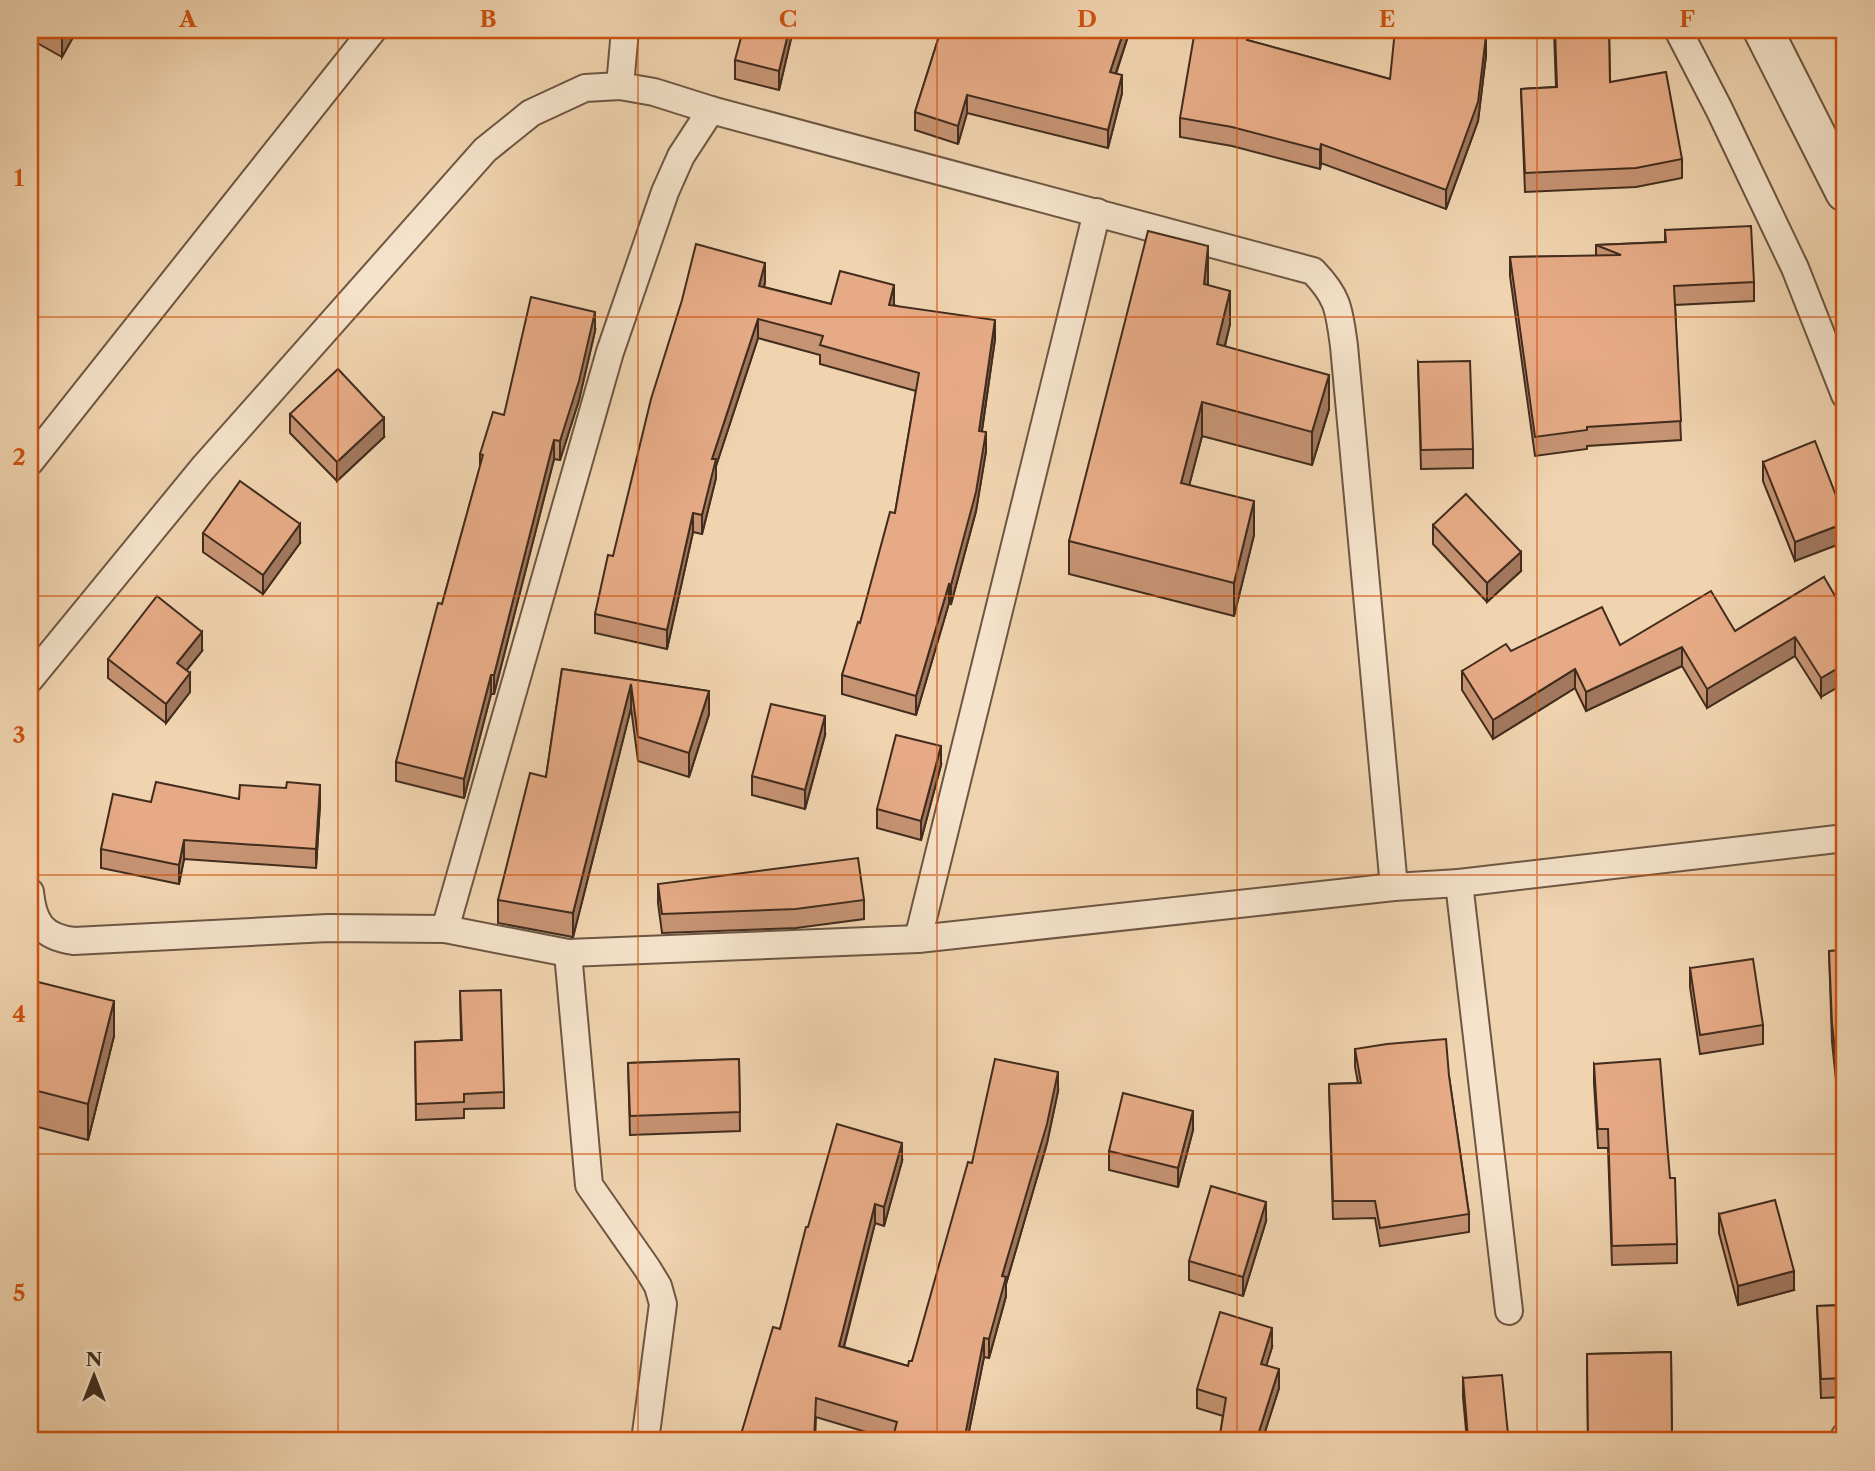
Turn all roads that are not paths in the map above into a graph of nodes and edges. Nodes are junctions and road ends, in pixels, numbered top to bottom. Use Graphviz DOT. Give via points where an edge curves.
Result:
graph roads {
  1 [pos="373,30"];
  2 [pos="625,30"];
  3 [pos="1678,30"];
  4 [pos="1763,30"];
  5 [pos="620,86"];
  6 [pos="712,110"];
  7 [pos="1845,192"];
  8 [pos="1097,212"];
  9 [pos="1845,395"];
  10 [pos="30,462"];
  11 [pos="30,679"];
  12 [pos="1845,838"];
  13 [pos="1459,883"];
  14 [pos="1394,887"];
  15 [pos="30,892"];
  16 [pos="445,929"];
  17 [pos="918,939"];
  18 [pos="568,953"];
  19 [pos="1509,1311"];
  20 [pos="1845,1436"];
  21 [pos="645,1441"];
  22 [pos="1842,1441"];
  1 -- 10 [label="lane"];
  2 -- 5 [label="lane"];
  3 -- 9 [label="lane" via="1795,268"];
  4 -- 7 [label="street"];
  5 -- 6 [label="lane"];
  5 -- 11 [label="lane" via="585,88 531,113 485,150 203,467"];
  6 -- 8 [label="lane"];
  6 -- 16 [label="lane" via="681,156 665,191 610,352"];
  8 -- 14 [label="lane" via="1313,271 1338,304"];
  8 -- 17 [label="lane"];
  12 -- 13 [label="lane"];
  13 -- 14 [label="lane"];
  13 -- 19 [label="lane"];
  14 -- 17 [label="lane"];
  15 -- 16 [label="lane" via="32,911 42,929 58,939 74,941 328,928"];
  16 -- 18 [label="lane"];
  17 -- 18 [label="lane"];
  18 -- 21 [label="lane" via="589,1185 647,1268 663,1304"];
  20 -- 22 [label="lane"];
}
